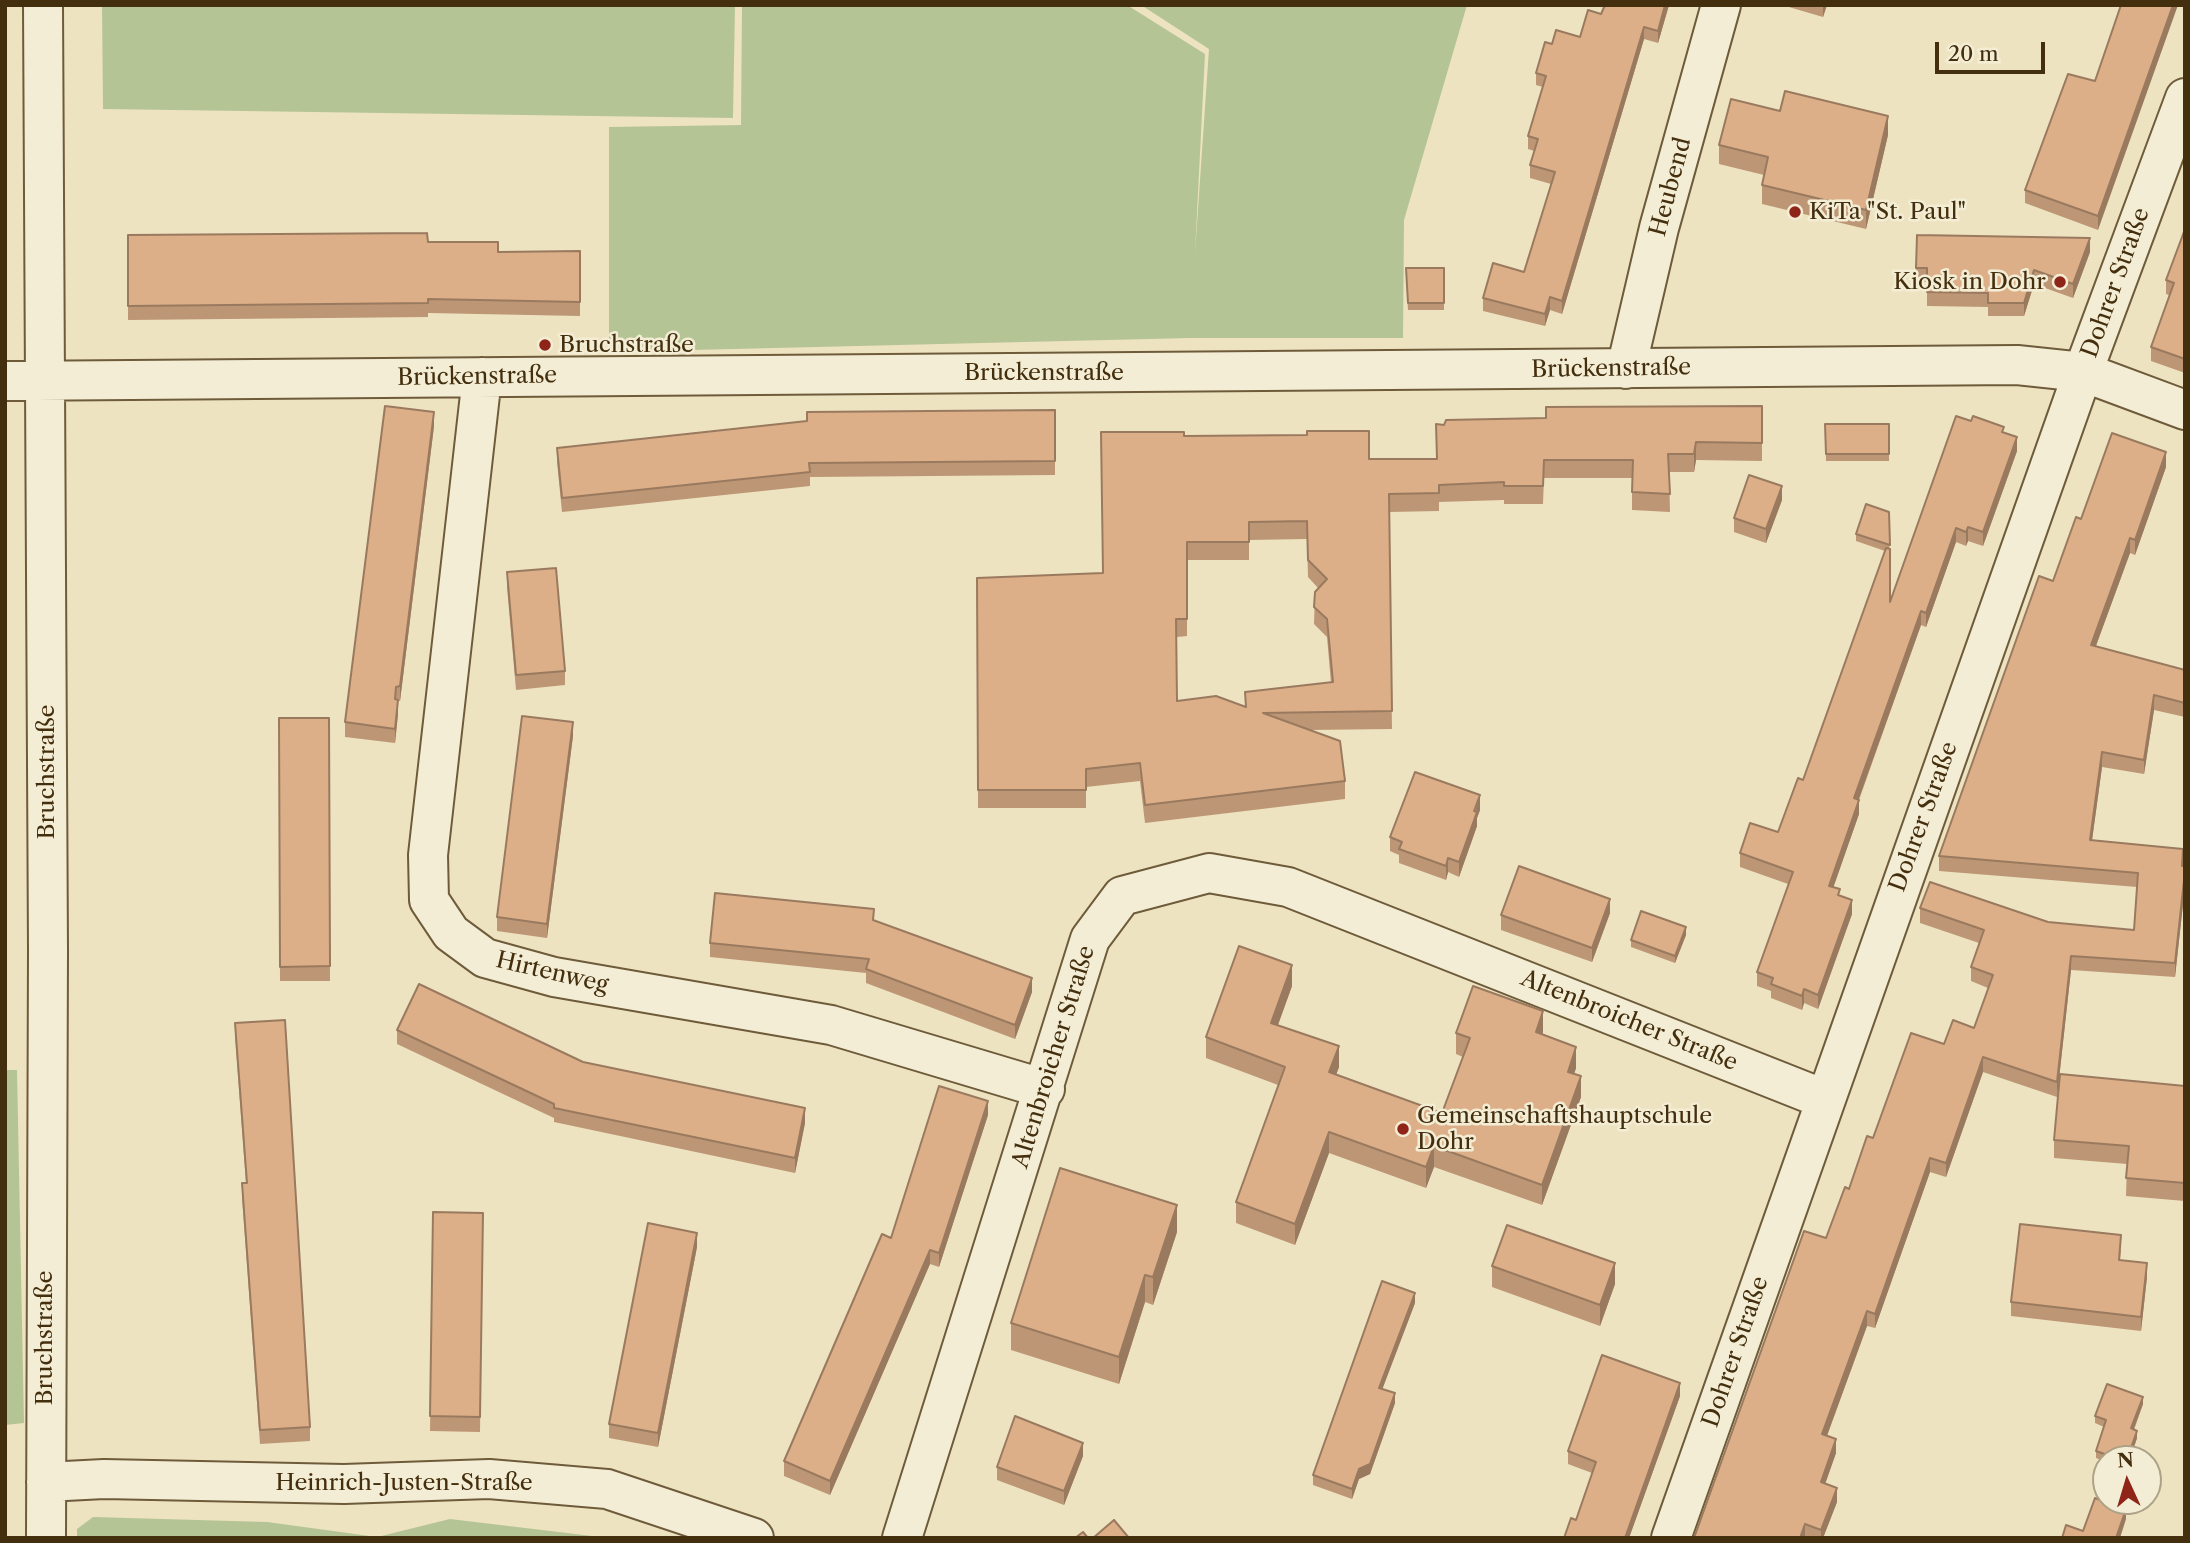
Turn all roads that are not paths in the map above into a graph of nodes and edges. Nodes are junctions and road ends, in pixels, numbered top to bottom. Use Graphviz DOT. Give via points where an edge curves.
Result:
graph roads {
  1 [pos="43,5"];
  2 [pos="1721,5"];
  3 [pos="2185,98"];
  4 [pos="1626,369"];
  5 [pos="2083,372"];
  6 [pos="482,377"];
  7 [pos="44,380"];
  8 [pos="5,381"];
  9 [pos="2185,410"];
  10 [pos="1045,1089"];
  11 [pos="1824,1099"];
  12 [pos="46,1482"];
  13 [pos="46,1538"];
  14 [pos="754,1538"];
  15 [pos="902,1538"];
  16 [pos="1671,1538"];
  1 -- 7 [label="street, Bruchstraße"];
  2 -- 4 [label="street, Heubend" via="1659,228"];
  3 -- 5 [label="street, Dohrer Straße"];
  4 -- 5 [label="street, Brückenstraße" via="2017,365"];
  4 -- 6 [label="street, Brückenstraße"];
  5 -- 9 [label="street, Brückenstraße"];
  5 -- 11 [label="street, Dohrer Straße"];
  6 -- 7 [label="street, Brückenstraße"];
  6 -- 10 [label="street, Hirtenweg" via="428,855 429,900 451,933 485,958 554,977 831,1025"];
  7 -- 8 [label="street, Brückenstraße"];
  7 -- 12 [label="street, Bruchstraße"];
  10 -- 11 [label="street, Altenbroicher Straße" via="1090,939 1122,896 1209,873 1288,887"];
  10 -- 15 [label="street, Altenbroicher Straße"];
  11 -- 16 [label="street, Dohrer Straße"];
  12 -- 13 [label="street, Bruchstraße"];
  12 -- 14 [label="street, Heinrich-Justen-Straße" via="344,1484 489,1479 607,1489"];
}
